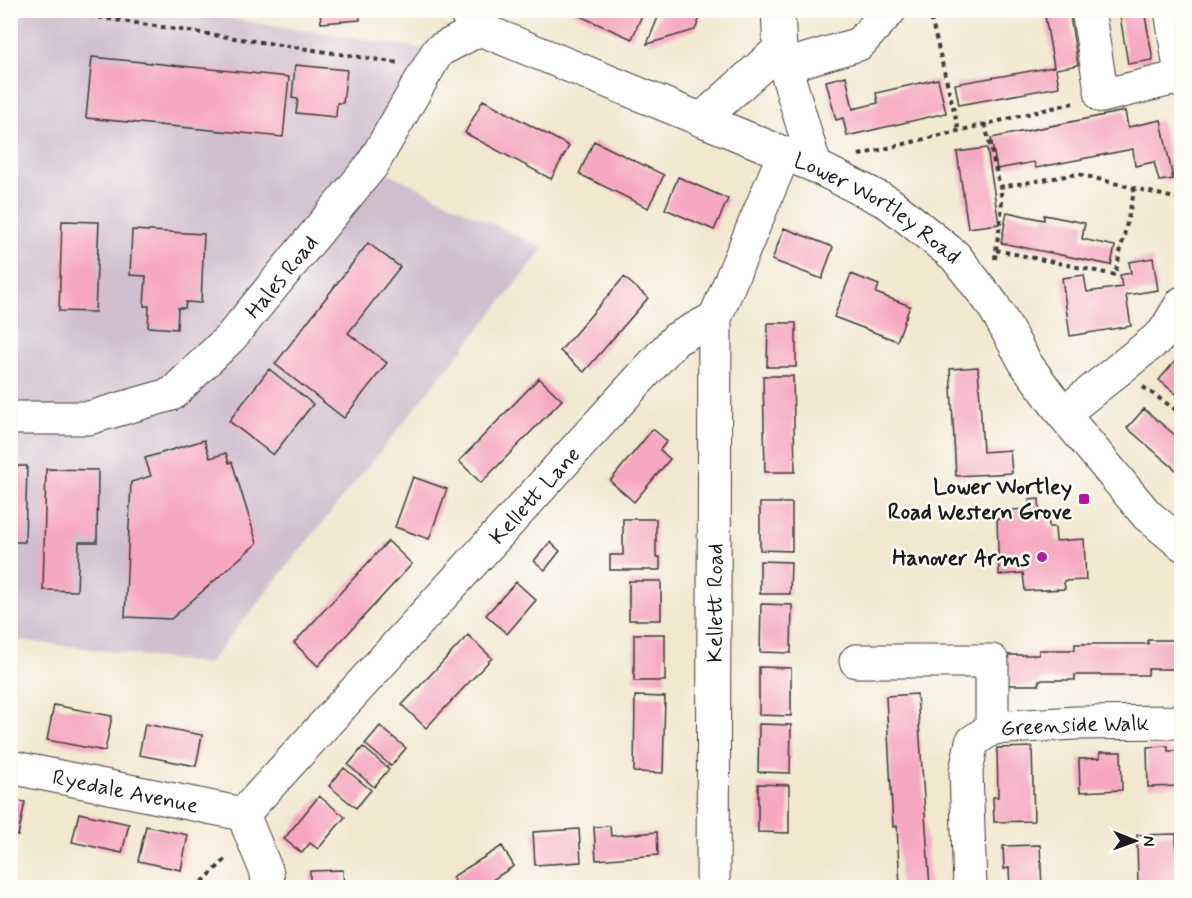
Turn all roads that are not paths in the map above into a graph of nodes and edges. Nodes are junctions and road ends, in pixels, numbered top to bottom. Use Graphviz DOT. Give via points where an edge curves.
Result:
graph roads {
  1 [pos="777,10"];
  2 [pos="890,10"];
  3 [pos="1088,10"];
  4 [pos="1171,10"];
  5 [pos="472,20"];
  6 [pos="782,58"];
  7 [pos="1181,73"];
  8 [pos="701,120"];
  9 [pos="784,154"];
  10 [pos="814,166"];
  11 [pos="1182,303"];
  12 [pos="715,318"];
  13 [pos="1063,414"];
  14 [pos="10,418"];
  15 [pos="1182,544"];
  16 [pos="856,661"];
  17 [pos="1182,719"];
  18 [pos="992,728"];
  19 [pos="10,766"];
  20 [pos="247,824"];
  21 [pos="267,888"];
  22 [pos="713,888"];
  23 [pos="970,888"];
  1 -- 6 [label="street"];
  2 -- 6 [label="street" via="860,44"];
  3 -- 7 [label="street" via="1102,96"];
  4 -- 7 [label="street"];
  5 -- 8 [label="street, Lower Wortley Road"];
  5 -- 14 [label="street, Hales Road" via="438,51 372,165 231,337 172,394 89,418"];
  6 -- 8 [label="street"];
  6 -- 10 [label="street"];
  8 -- 9 [label="street, Lower Wortley Road"];
  9 -- 10 [label="street, Lower Wortley Road"];
  9 -- 12 [label="street"];
  10 -- 13 [label="street, Lower Wortley Road" via="889,203 955,256 993,304 1026,364"];
  11 -- 13 [label="street" via="1163,334"];
  12 -- 20 [label="street, Kellett Lane" via="676,339"];
  12 -- 22 [label="street, Kellett Road"];
  13 -- 15 [label="street, Lower Wortley Road" via="1146,515"];
  16 -- 18 [label="street" via="992,661"];
  17 -- 18 [label="street, Greenside Walk"];
  18 -- 23 [label="street, Greenside Walk" via="972,742 966,771"];
  19 -- 20 [label="street, Ryedale Avenue"];
  20 -- 21 [label="street" via="267,873"];
}
